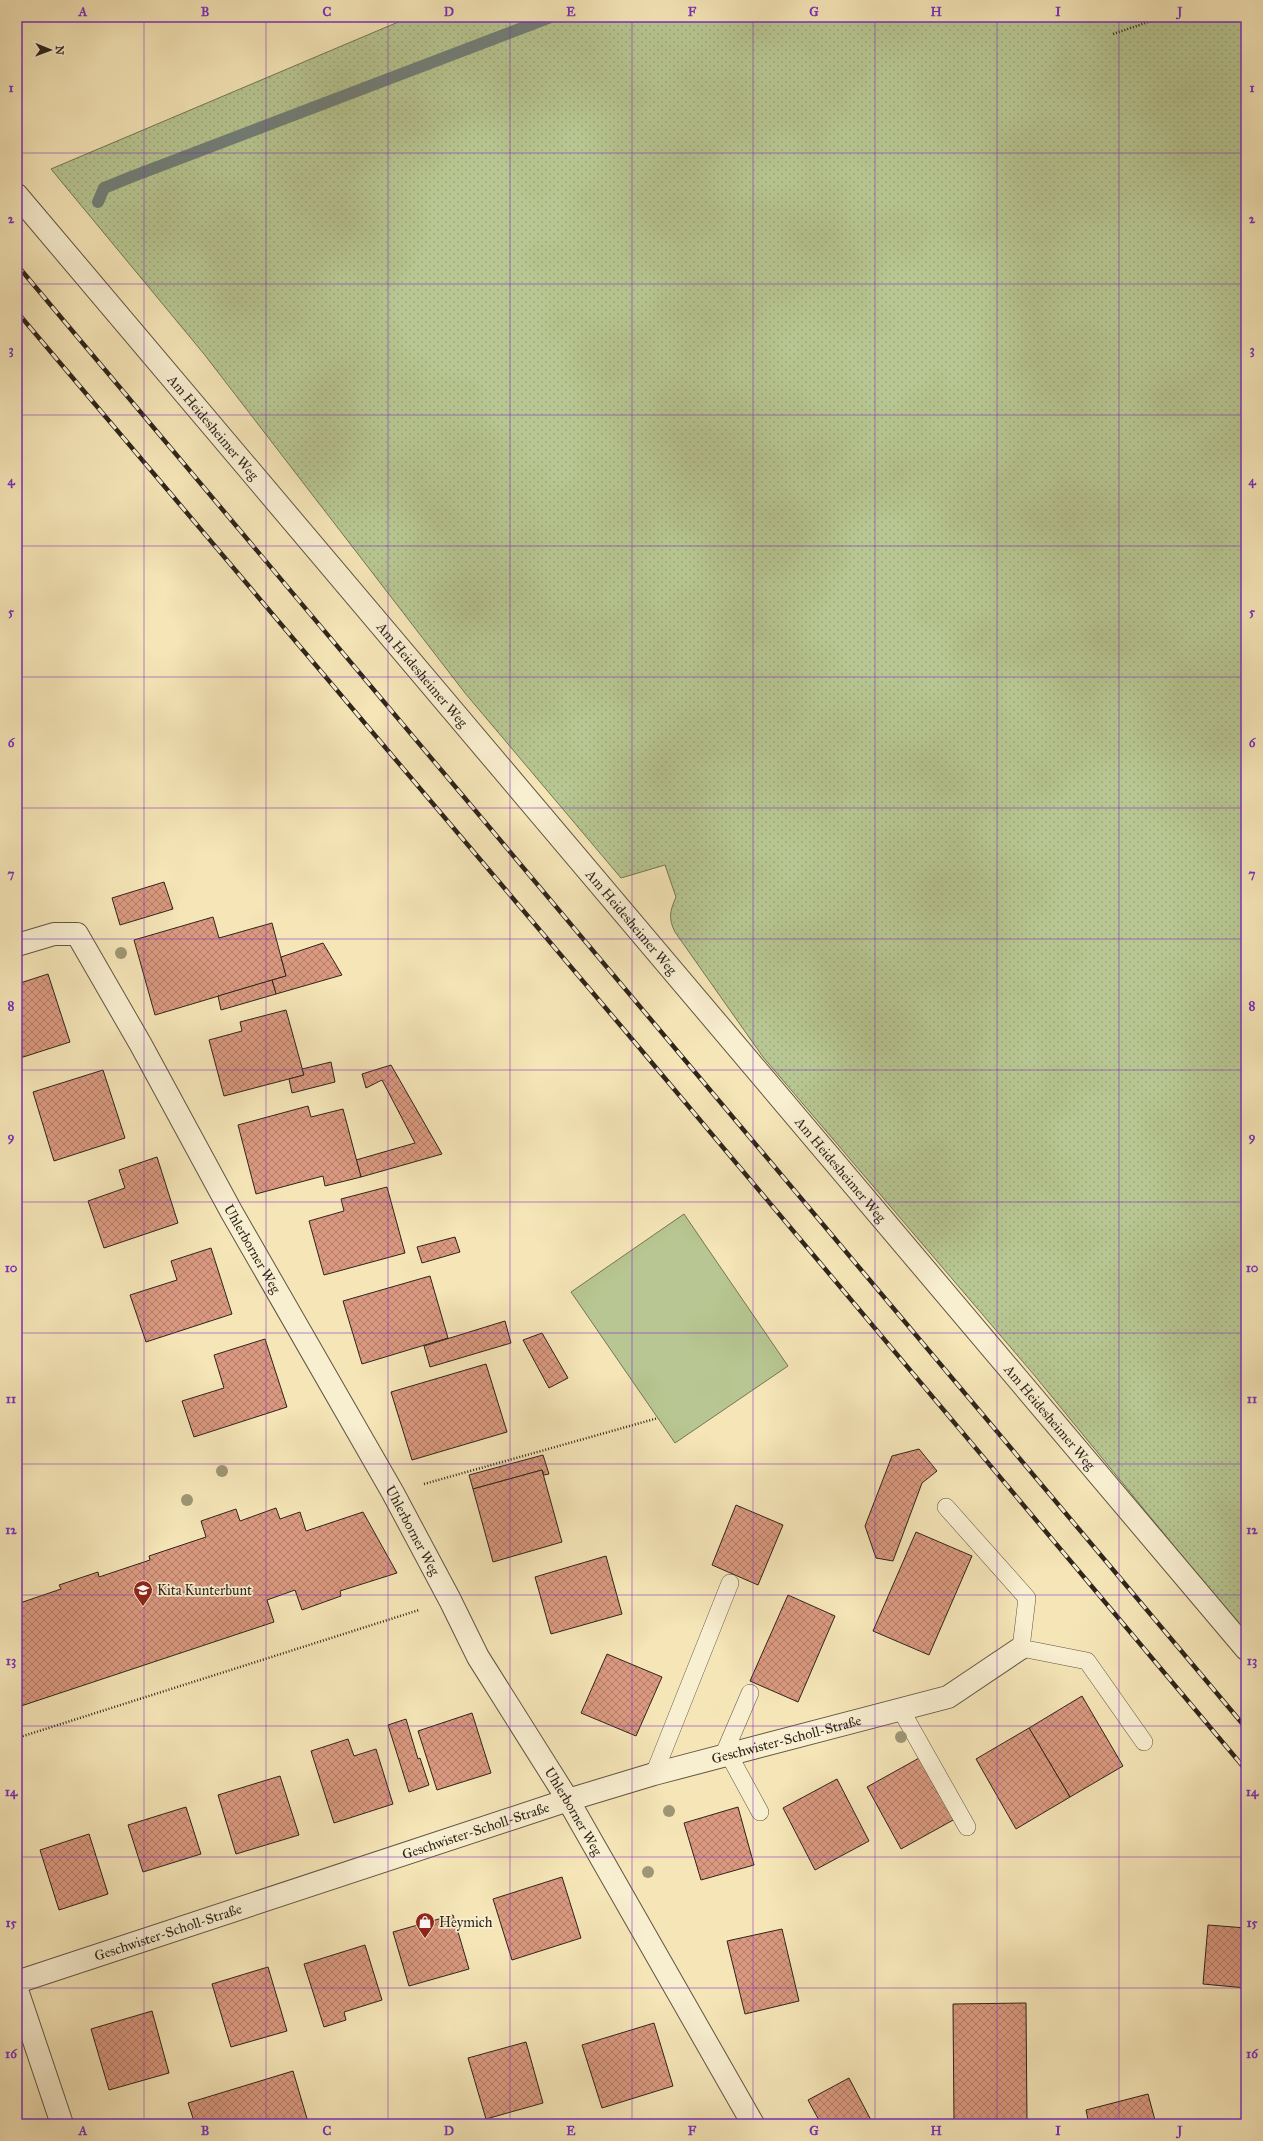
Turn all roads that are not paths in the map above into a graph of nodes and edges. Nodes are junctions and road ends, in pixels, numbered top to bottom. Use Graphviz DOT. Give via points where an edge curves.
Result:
graph roads {
  1 [pos="17,195"];
  2 [pos="17,945"];
  3 [pos="946,1506"];
  4 [pos="730,1583"];
  5 [pos="1021,1648"];
  6 [pos="1246,1649"];
  7 [pos="750,1693"];
  8 [pos="901,1710"];
  9 [pos="1144,1742"];
  10 [pos="726,1755"];
  11 [pos="654,1774"];
  12 [pos="568,1800"];
  13 [pos="760,1812"];
  14 [pos="967,1827"];
  15 [pos="17,1982"];
  16 [pos="17,1990"];
  17 [pos="62,2124"];
  18 [pos="753,2124"];
  1 -- 6 [label="street, Am Heidesheimer Weg"];
  2 -- 12 [label="street, Uhlerborner Weg" via="54,934 77,934 141,1044 231,1211 393,1493 478,1657"];
  3 -- 5 [label="lane" via="1027,1598"];
  4 -- 11 [label="lane"];
  5 -- 8 [label="street, Geschwister-Scholl-Straße" via="948,1697"];
  5 -- 9 [label="lane" via="1087,1661"];
  7 -- 10 [label="lane"];
  8 -- 10 [label="street, Geschwister-Scholl-Straße"];
  8 -- 14 [label="lane"];
  10 -- 11 [label="street, Geschwister-Scholl-Straße"];
  10 -- 13 [label="lane"];
  11 -- 12 [label="street, Geschwister-Scholl-Straße"];
  12 -- 15 [label="street, Geschwister-Scholl-Straße"];
  12 -- 18 [label="street, Uhlerborner Weg"];
  16 -- 17 [label="street"];
}
